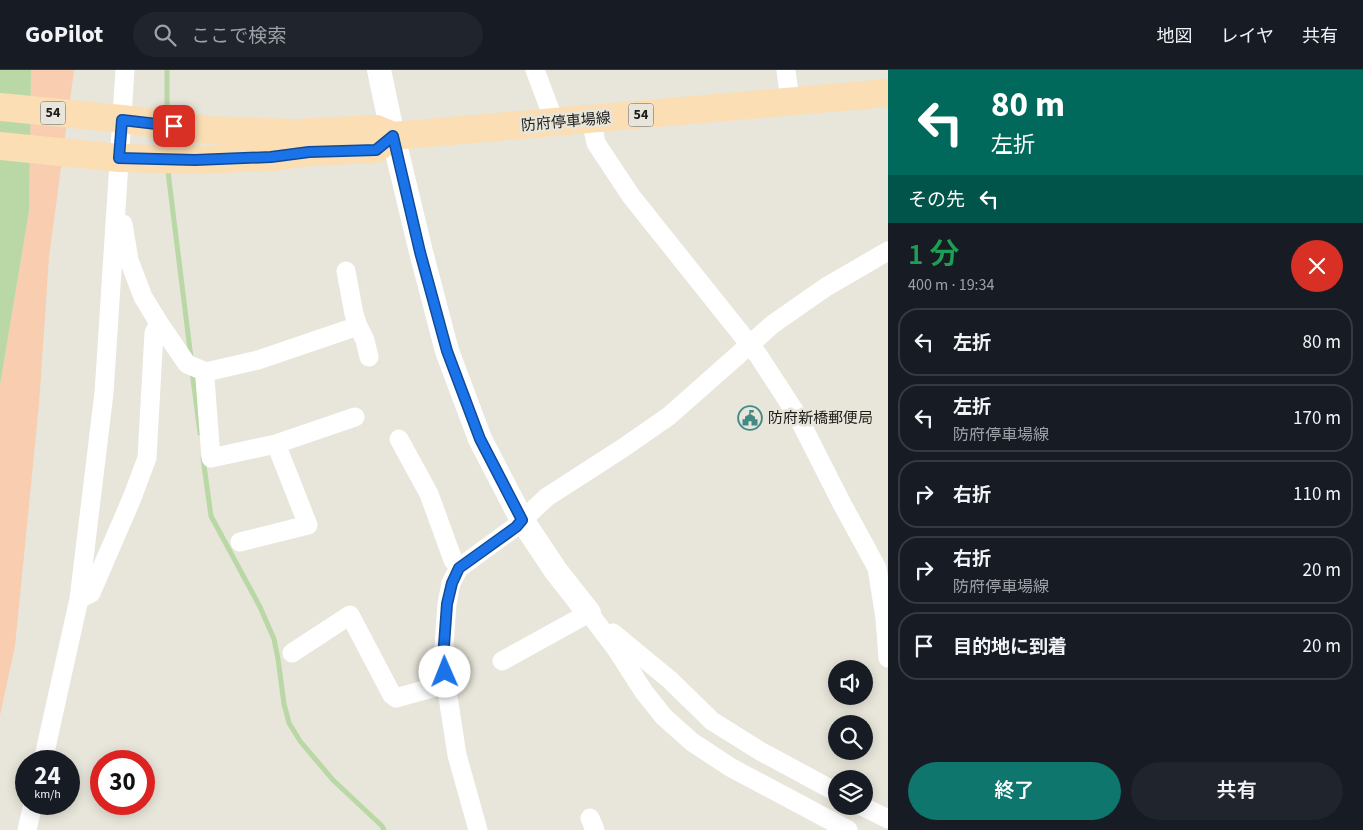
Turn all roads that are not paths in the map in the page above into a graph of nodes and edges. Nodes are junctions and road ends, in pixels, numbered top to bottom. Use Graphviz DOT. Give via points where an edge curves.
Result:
graph roads {
  1 [pos="125,70"];
  2 [pos="380,70"];
  3 [pos="535,70"];
  4 [pos="786,70"];
  5 [pos="888,93"];
  6 [pos="790,101"];
  7 [pos="0,107"];
  8 [pos="114,119"];
  9 [pos="591,119"];
  10 [pos="555,123"];
  11 [pos="393,136"];
  12 [pos="0,146"];
  13 [pos="110,157"];
  14 [pos="116,215"];
  15 [pos="888,251"];
  16 [pos="346,271"];
  17 [pos="159,323"];
  18 [pos="358,326"];
  19 [pos="748,345"];
  20 [pos="369,357"];
  21 [pos="206,372"];
  22 [pos="355,417"];
  23 [pos="399,439"];
  24 [pos="276,444"];
  25 [pos="522,520"];
  26 [pos="240,542"];
  27 [pos="459,568"];
  28 [pos="79,599"];
  29 [pos="589,613"];
  30 [pos="292,653"];
  31 [pos="888,658"];
  32 [pos="502,661"];
  33 [pos="446,684"];
  34 [pos="45,750"];
  35 [pos="828,788"];
  36 [pos="873,812"];
  37 [pos="30,815"];
  38 [pos="888,820"];
  39 [pos="27,830"];
  40 [pos="478,830"];
  41 [pos="848,830"];
  1 -- 8 [label="street"];
  2 -- 11 [label="street"];
  3 -- 10 [label="street"];
  4 -- 6 [label="street"];
  5 -- 6 [label="main road, 防府停車場線 / 54"];
  6 -- 9 [label="main road, 防府停車場線 / 54"];
  7 -- 8 [label="main road, 防府停車場線 / 54"];
  8 -- 11 [label="main road, 防府停車場線 / 54" via="247,132 376,129"];
  8 -- 13 [label="street"];
  9 -- 10 [label="main road, 防府停車場線 / 54"];
  9 -- 19 [label="street" via="596,143 631,196"];
  10 -- 11 [label="main road, 防府停車場線 / 54"];
  11 -- 13 [label="main road" via="376,150 195,160"];
  11 -- 25 [label="street" via="447,351 480,439"];
  12 -- 13 [label="main road"];
  13 -- 14 [label="street"];
  14 -- 17 [label="street" via="122,222 128,260 143,297"];
  14 -- 28 [label="street" via="104,393"];
  15 -- 19 [label="street" via="826,287"];
  16 -- 18 [label="street"];
  17 -- 21 [label="street" via="187,364"];
  17 -- 28 [label="street" via="154,333 147,458 91,593"];
  18 -- 20 [label="street"];
  18 -- 21 [label="street" via="258,360"];
  19 -- 25 [label="street" via="669,416 547,498"];
  19 -- 31 [label="street" via="797,415 877,568 886,618"];
  21 -- 24 [label="street" via="211,458"];
  22 -- 24 [label="street"];
  23 -- 27 [label="street" via="429,494"];
  24 -- 26 [label="street" via="308,525"];
  25 -- 27 [label="street"];
  25 -- 29 [label="street"];
  27 -- 33 [label="street" via="447,604 443,659"];
  28 -- 34 [label="street"];
  29 -- 32 [label="street"];
  29 -- 35 [label="street" via="670,680 712,722"];
  29 -- 41 [label="street" via="644,692 692,742 730,767"];
  30 -- 33 [label="street" via="350,615 396,698"];
  33 -- 40 [label="street" via="457,755"];
  36 -- 38 [label="street"];
  37 -- 39 [label="street"];
}
